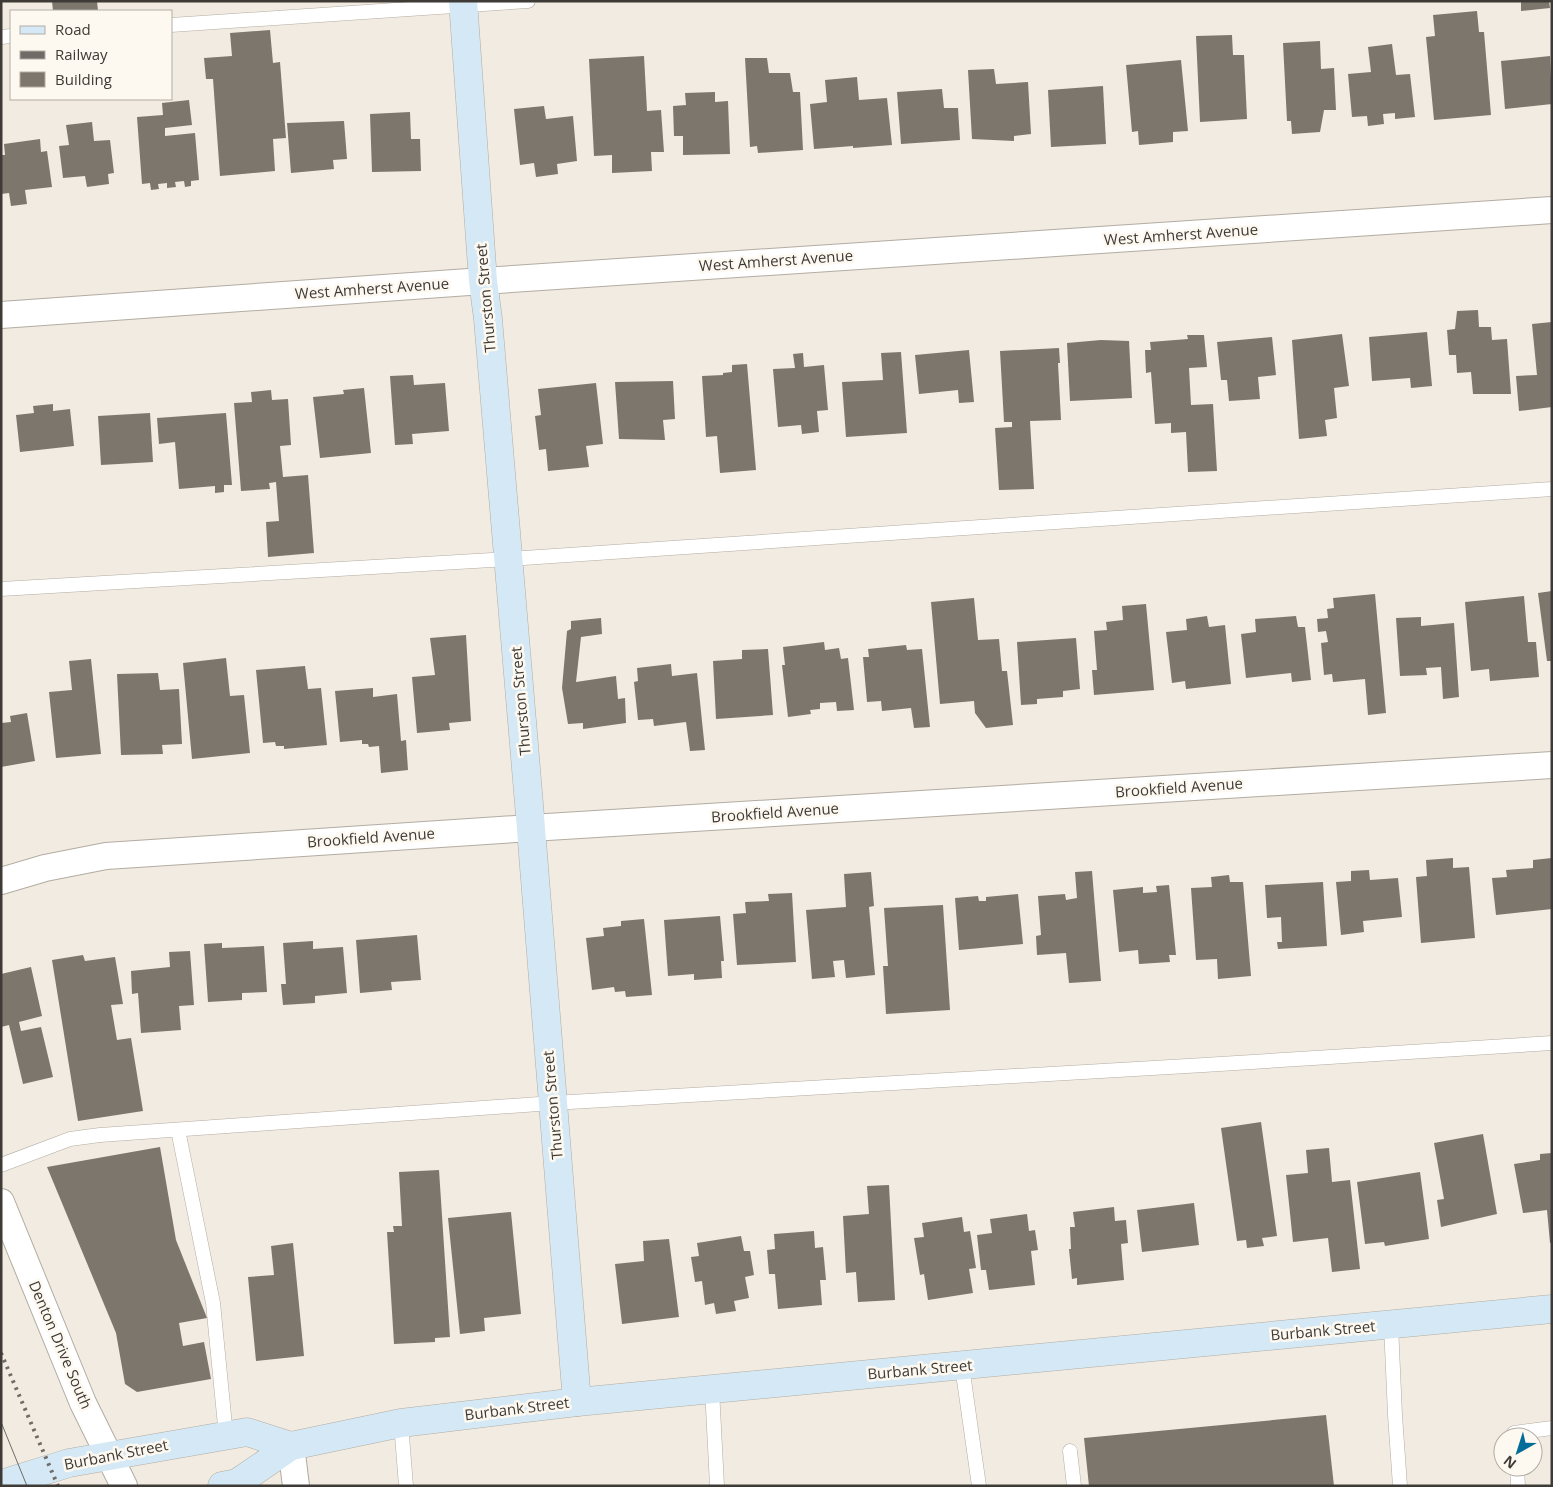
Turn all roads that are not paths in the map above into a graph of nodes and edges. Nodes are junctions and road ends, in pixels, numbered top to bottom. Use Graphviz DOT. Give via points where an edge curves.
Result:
graph roads {
  1 [pos="528,1"];
  2 [pos="463,3"];
  3 [pos="172,25"];
  4 [pos="1552,210"];
  5 [pos="483,281"];
  6 [pos="1,315"];
  7 [pos="1552,489"];
  8 [pos="508,559"];
  9 [pos="1,589"];
  10 [pos="1552,765"];
  11 [pos="531,828"];
  12 [pos="1,881"];
  13 [pos="1552,1043"];
  14 [pos="553,1103"];
  15 [pos="178,1130"];
  16 [pos="1,1165"];
  17 [pos="1,1202"];
  18 [pos="1552,1309"];
  19 [pos="1391,1324"];
  20 [pos="962,1366"];
  21 [pos="712,1389"];
  22 [pos="577,1402"];
  23 [pos="401,1423"];
  24 [pos="226,1436"];
  25 [pos="291,1446"];
  26 [pos="1070,1451"];
  27 [pos="109,1456"];
  28 [pos="1,1484"];
  29 [pos="124,1486"];
  30 [pos="222,1486"];
  31 [pos="296,1486"];
  32 [pos="406,1486"];
  33 [pos="717,1486"];
  34 [pos="979,1486"];
  35 [pos="1074,1486"];
  36 [pos="1400,1486"];
  1 -- 2 [label="lane"];
  2 -- 3 [label="lane"];
  2 -- 5 [label="street, Thurston Street"];
  4 -- 5 [label="street, West Amherst Avenue"];
  5 -- 6 [label="street, West Amherst Avenue"];
  5 -- 8 [label="street, Thurston Street"];
  7 -- 8 [label="lane"];
  8 -- 9 [label="lane"];
  8 -- 11 [label="street, Thurston Street"];
  10 -- 11 [label="street, Brookfield Avenue"];
  11 -- 12 [label="street, Brookfield Avenue" via="106,856"];
  11 -- 14 [label="street, Thurston Street"];
  13 -- 14 [label="lane"];
  14 -- 15 [label="lane"];
  14 -- 22 [label="street, Thurston Street"];
  15 -- 16 [label="lane" via="70,1139"];
  15 -- 24 [label="lane" via="213,1304"];
  17 -- 27 [label="street, Denton Drive South" via="83,1403"];
  18 -- 19 [label="street, Burbank Street"];
  19 -- 20 [label="street, Burbank Street"];
  19 -- 36 [label="lane"];
  20 -- 21 [label="street, Burbank Street"];
  20 -- 34 [label="lane"];
  21 -- 22 [label="street, Burbank Street"];
  21 -- 33 [label="lane"];
  22 -- 23 [label="street, Burbank Street"];
  23 -- 25 [label="street, Burbank Street"];
  23 -- 32 [label="lane"];
  24 -- 25 [label="street, Burbank Street" via="247,1432"];
  24 -- 27 [label="street, Burbank Street"];
  25 -- 30 [label="street, Burbank Street" via="237,1483"];
  25 -- 31 [label="street"];
  26 -- 35 [label="lane"];
  27 -- 28 [label="street, Burbank Street" via="69,1463"];
  27 -- 29 [label="street, Denton Drive South"];
}
